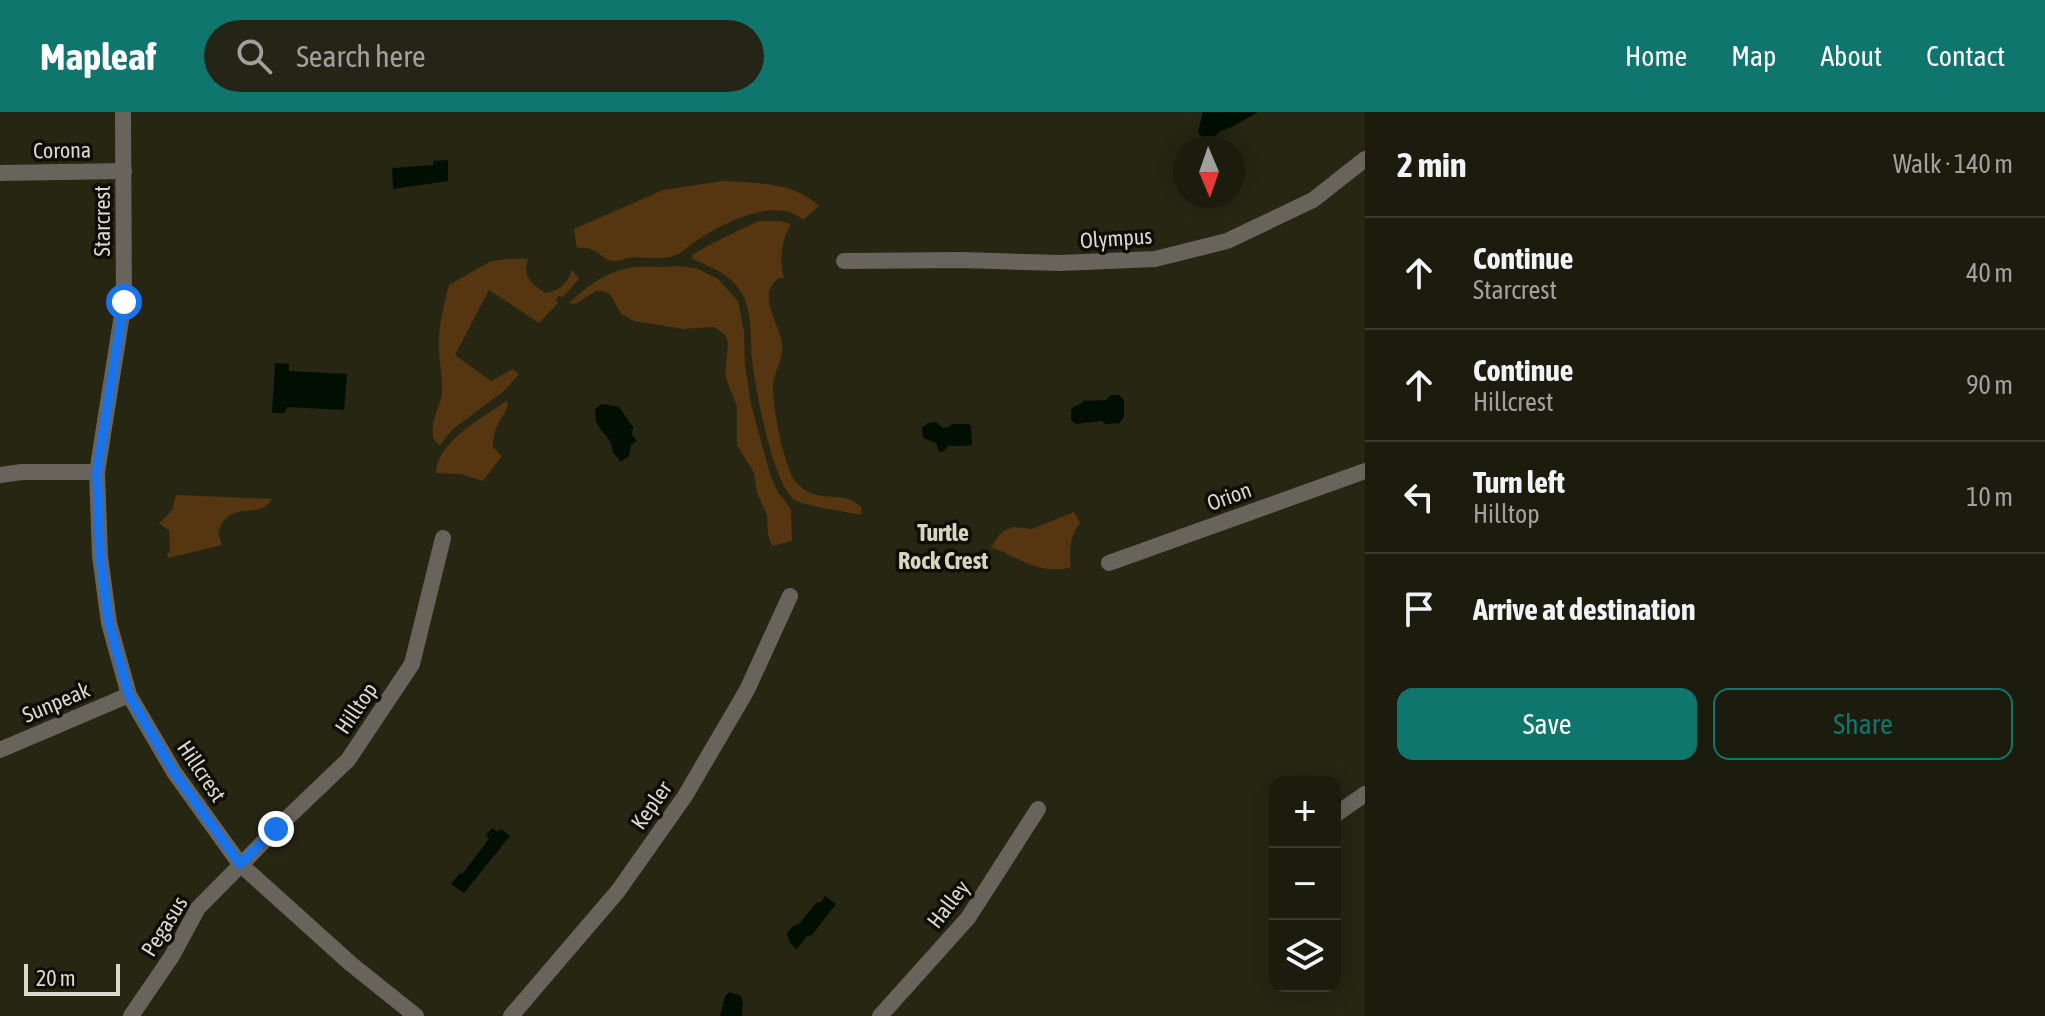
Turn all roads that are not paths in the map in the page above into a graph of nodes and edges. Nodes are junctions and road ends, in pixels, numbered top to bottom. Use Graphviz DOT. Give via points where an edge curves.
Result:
graph roads {
  1 [pos="123,112"];
  2 [pos="1365,159"];
  3 [pos="124,171"];
  4 [pos="0,173"];
  5 [pos="844,261"];
  6 [pos="1365,471"];
  7 [pos="97,472"];
  8 [pos="0,475"];
  9 [pos="443,538"];
  10 [pos="1109,563"];
  11 [pos="790,596"];
  12 [pos="129,695"];
  13 [pos="0,750"];
  14 [pos="1365,794"];
  15 [pos="1038,809"];
  16 [pos="1341,811"];
  17 [pos="240,864"];
  18 [pos="131,1016"];
  19 [pos="416,1016"];
  20 [pos="511,1016"];
  21 [pos="880,1016"];
  1 -- 3 [label="street, Starcrest"];
  2 -- 5 [label="street, Olympus" via="1313,200 1227,241 1155,259"];
  3 -- 4 [label="street, Corona"];
  3 -- 7 [label="street, Starcrest" via="124,302"];
  6 -- 10 [label="street, Orion"];
  7 -- 8 [label="street"];
  7 -- 12 [label="street, Hillcrest" via="109,623"];
  9 -- 17 [label="street, Hilltop" via="412,664 348,760"];
  11 -- 20 [label="street, Kepler" via="747,690 685,796 618,891"];
  12 -- 13 [label="street, Sunpeak"];
  12 -- 17 [label="street, Hillcrest" via="174,772"];
  14 -- 16 [label="street"];
  15 -- 21 [label="street, Halley" via="968,918"];
  17 -- 18 [label="street, Pegasus" via="198,908"];
  17 -- 19 [label="street, Hillcrest"];
}
